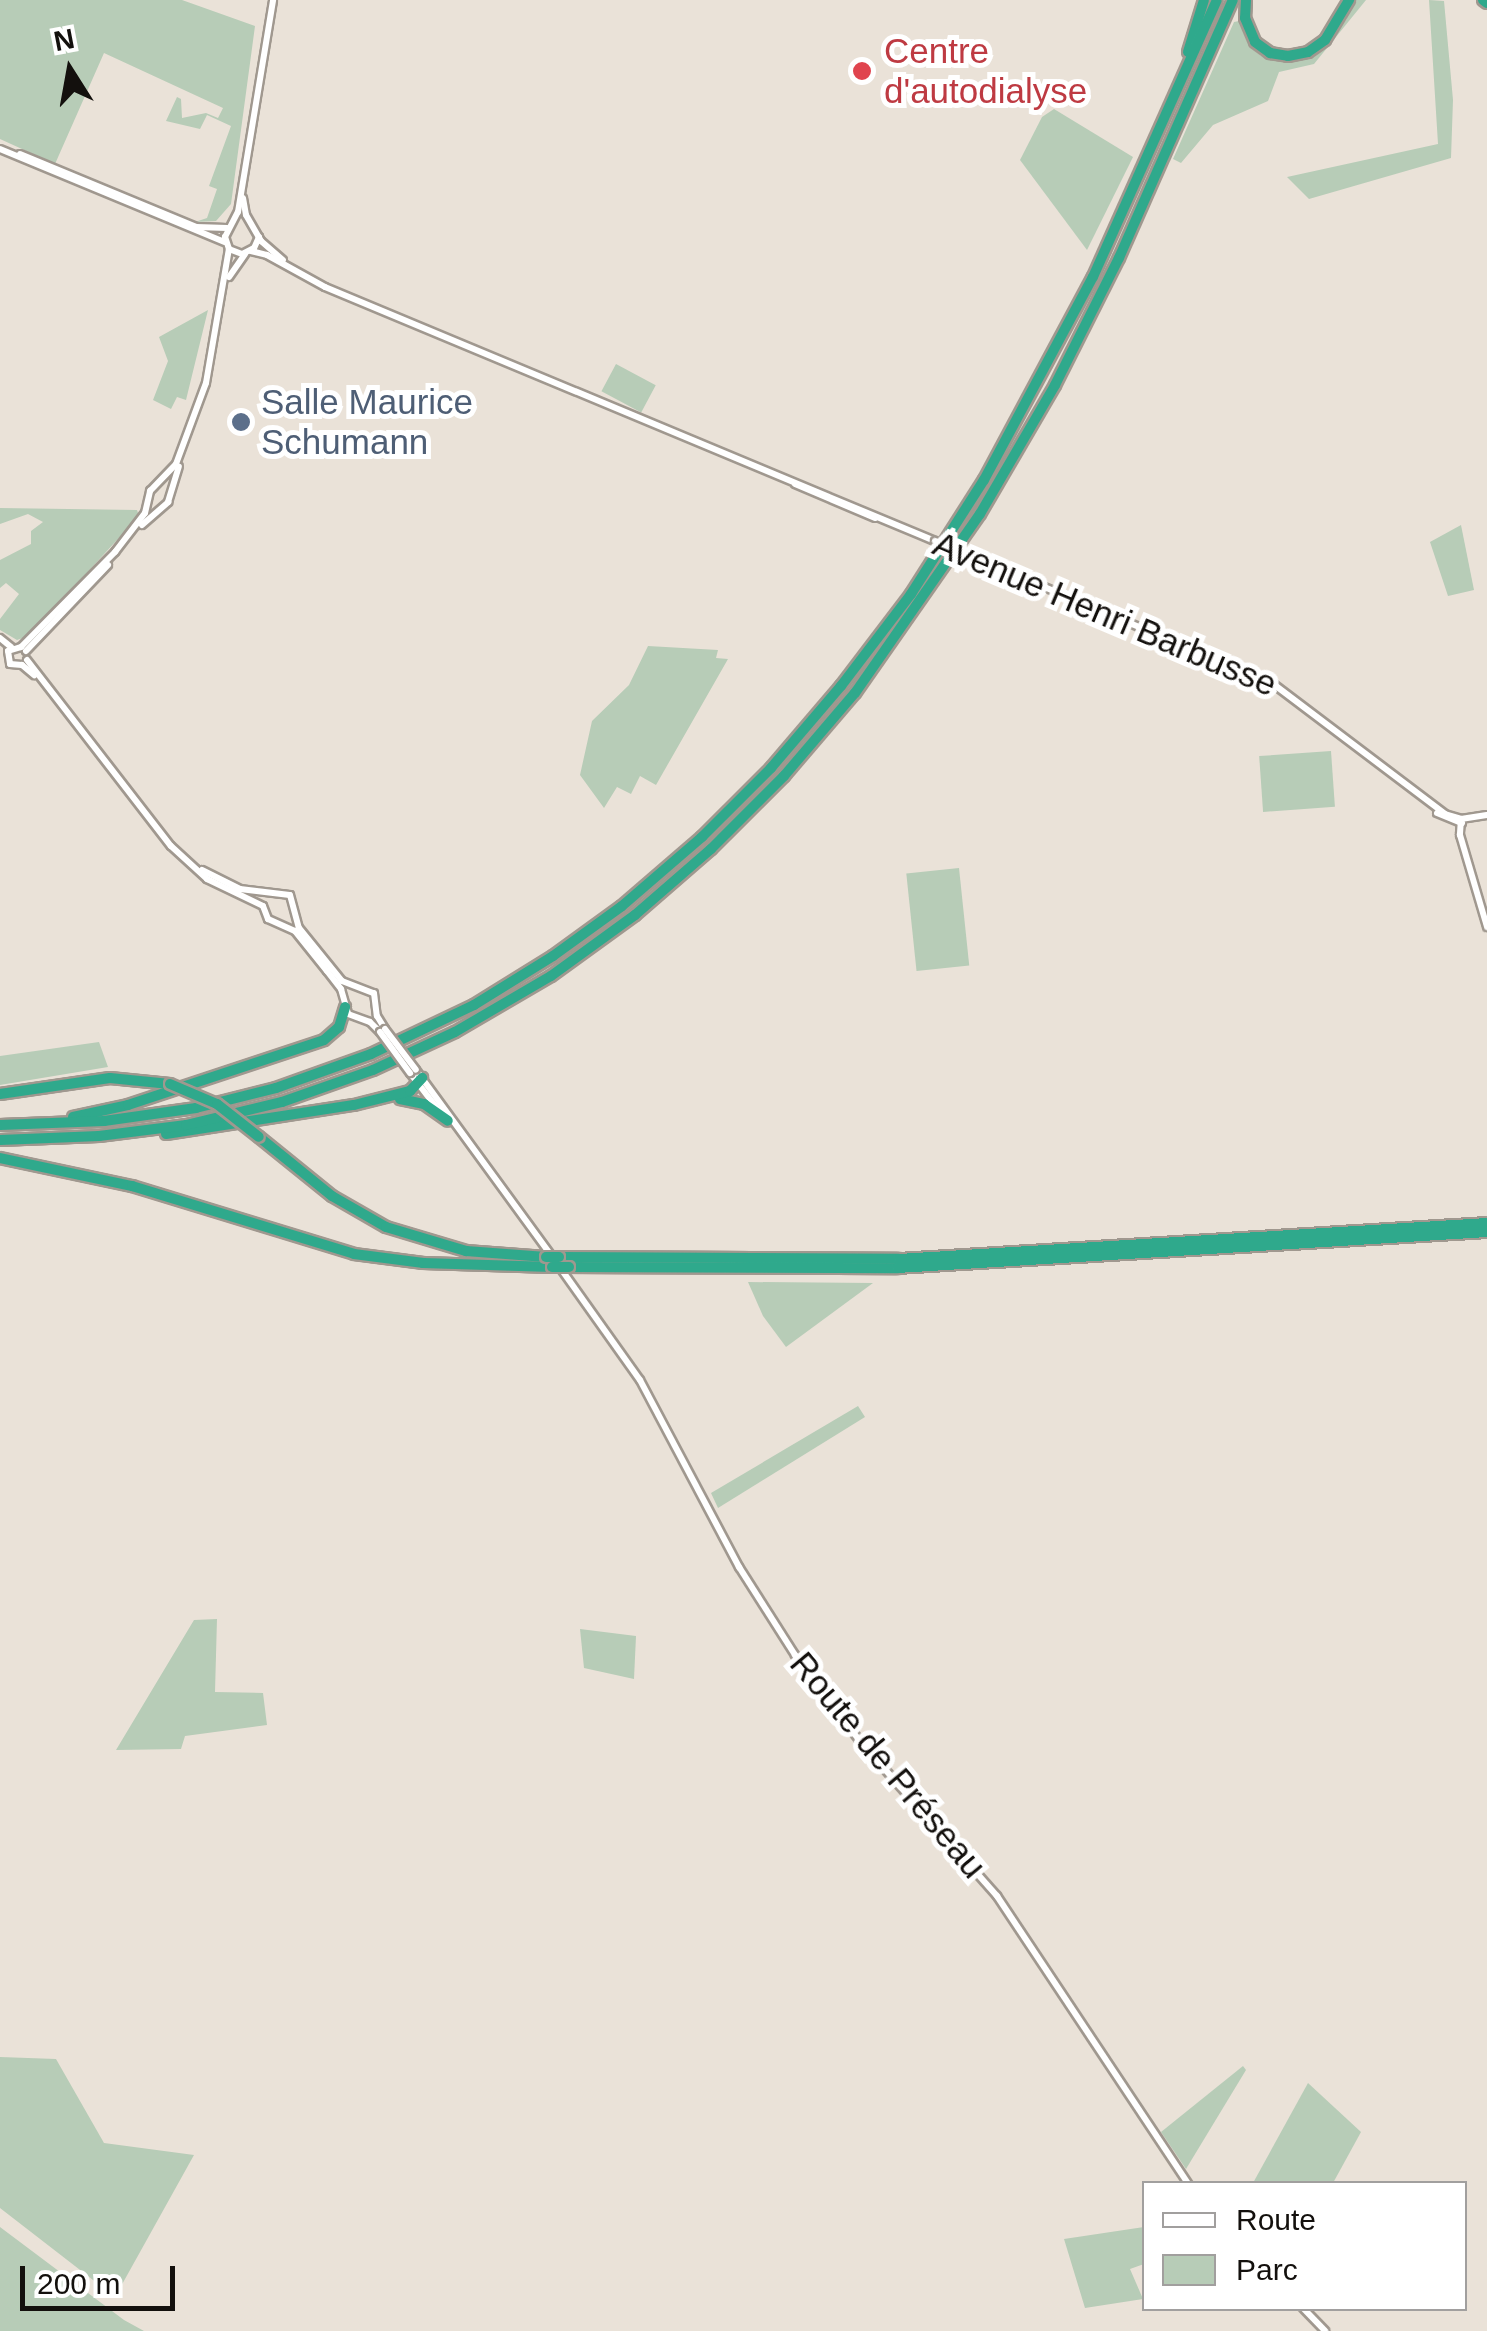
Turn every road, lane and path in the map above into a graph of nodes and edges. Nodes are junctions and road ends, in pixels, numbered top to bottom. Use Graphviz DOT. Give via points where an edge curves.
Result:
graph roads {
  1 [pos="273,0"];
  2 [pos="1204,0"];
  3 [pos="1216,0"];
  4 [pos="1232,0"];
  5 [pos="1243,0"];
  6 [pos="1349,0"];
  7 [pos="1189,104"];
  8 [pos="1154,146"];
  9 [pos="0,148"];
  10 [pos="242,187"];
  11 [pos="251,223"];
  12 [pos="231,225"];
  13 [pos="259,237"];
  14 [pos="228,246"];
  15 [pos="248,253"];
  16 [pos="392,312"];
  17 [pos="158,486"];
  18 [pos="170,494"];
  19 [pos="149,501"];
  20 [pos="161,507"];
  21 [pos="0,641"];
  22 [pos="10,649"];
  23 [pos="24,656"];
  24 [pos="1487,815"];
  25 [pos="1458,821"];
  26 [pos="193,865"];
  27 [pos="272,894"];
  28 [pos="263,906"];
  29 [pos="294,915"];
  30 [pos="281,924"];
  31 [pos="1487,927"];
  32 [pos="356,987"];
  33 [pos="345,1003"];
  34 [pos="376,1010"];
  35 [pos="363,1019"];
  36 [pos="383,1030"];
  37 [pos="417,1076"];
  38 [pos="0,1094"];
  39 [pos="354,1105"];
  40 [pos="448,1121"];
  41 [pos="0,1123"];
  42 [pos="461,1134"];
  43 [pos="70,1138"];
  44 [pos="0,1140"];
  45 [pos="0,1158"];
  46 [pos="1487,1223"];
  47 [pos="1487,1232"];
  48 [pos="552,1260"];
  49 [pos="1186,2181"];
  50 [pos="1305,2311"];
  51 [pos="1325,2331"];
  1 -- 10 [label="main road"];
  2 -- 8 [label="highway"];
  3 -- 8 [label="highway"];
  4 -- 7 [label="highway"];
  5 -- 6 [label="highway" via="1255,42 1288,56 1325,40"];
  5 -- 7 [label="highway"];
  7 -- 43 [label="highway" via="1077,342 970,532 849,700 711,850 558,970 410,1054 244,1112"];
  8 -- 41 [label="highway" via="1046,370 934,560 798,738 659,876 500,989 344,1065 175,1112"];
  9 -- 12 [label="main road" via="200,228"];
  9 -- 14 [label="main road"];
  10 -- 11 [label="main road"];
  10 -- 12 [label="main road"];
  11 -- 12 [label="main road"];
  11 -- 13 [label="main road"];
  12 -- 14 [label="main road"];
  13 -- 15 [label="main road"];
  13 -- 16 [label="main road, Avenue Henri Barbusse" via="308,274"];
  14 -- 15 [label="main road"];
  14 -- 17 [label="main road" via="202,396 180,458"];
  15 -- 16 [label="main road, Avenue Henri Barbusse"];
  15 -- 18 [label="main road" via="230,276 209,384"];
  16 -- 25 [label="main road, Avenue Henri Barbusse, bridge" via="1272,683"];
  17 -- 18 [label="main road"];
  17 -- 19 [label="main road"];
  18 -- 20 [label="main road"];
  19 -- 20 [label="main road"];
  19 -- 23 [label="main road" via="140,521"];
  20 -- 23 [label="main road"];
  21 -- 22 [label="main road"];
  22 -- 23 [label="main road"];
  22 -- 23 [label="main road" via="10,664"];
  23 -- 26 [label="main road" via="159,832"];
  24 -- 25 [label="main road"];
  25 -- 31 [label="main road"];
  26 -- 27 [label="main road" via="232,887"];
  26 -- 28 [label="main road" via="210,881"];
  27 -- 28 [label="main road"];
  27 -- 29 [label="main road" via="290,896"];
  28 -- 30 [label="main road" via="268,919"];
  29 -- 30 [label="main road"];
  29 -- 32 [label="main road" via="339,978"];
  30 -- 33 [label="main road" via="297,933"];
  32 -- 33 [label="main road"];
  32 -- 34 [label="main road" via="373,992"];
  33 -- 35 [label="main road" via="351,1016"];
  33 -- 41 [label="highway" via="339,1027 327,1038 88,1115"];
  34 -- 35 [label="main road"];
  34 -- 36 [label="main road"];
  35 -- 36 [label="main road"];
  36 -- 37 [label="main road, bridge"];
  37 -- 39 [label="highway" via="408,1092"];
  37 -- 40 [label="main road"];
  37 -- 42 [label="main road"];
  38 -- 48 [label="highway, bridge" via="110,1078 170,1084 217,1104 323,1190 377,1222 445,1246"];
  39 -- 40 [label="highway" via="409,1099"];
  39 -- 43 [label="highway" via="189,1132"];
  40 -- 42 [label="main road"];
  42 -- 49 [label="main road, Route de Préseau" via="640,1380 785,1641 859,1740 997,1896"];
  43 -- 44 [label="highway"];
  45 -- 48 [label="highway" via="142,1188 332,1249 414,1262"];
  46 -- 48 [label="highway" via="899,1259"];
  47 -- 48 [label="highway, bridge" via="926,1267 570,1267"];
  50 -- 51 [label="main road"];
}
